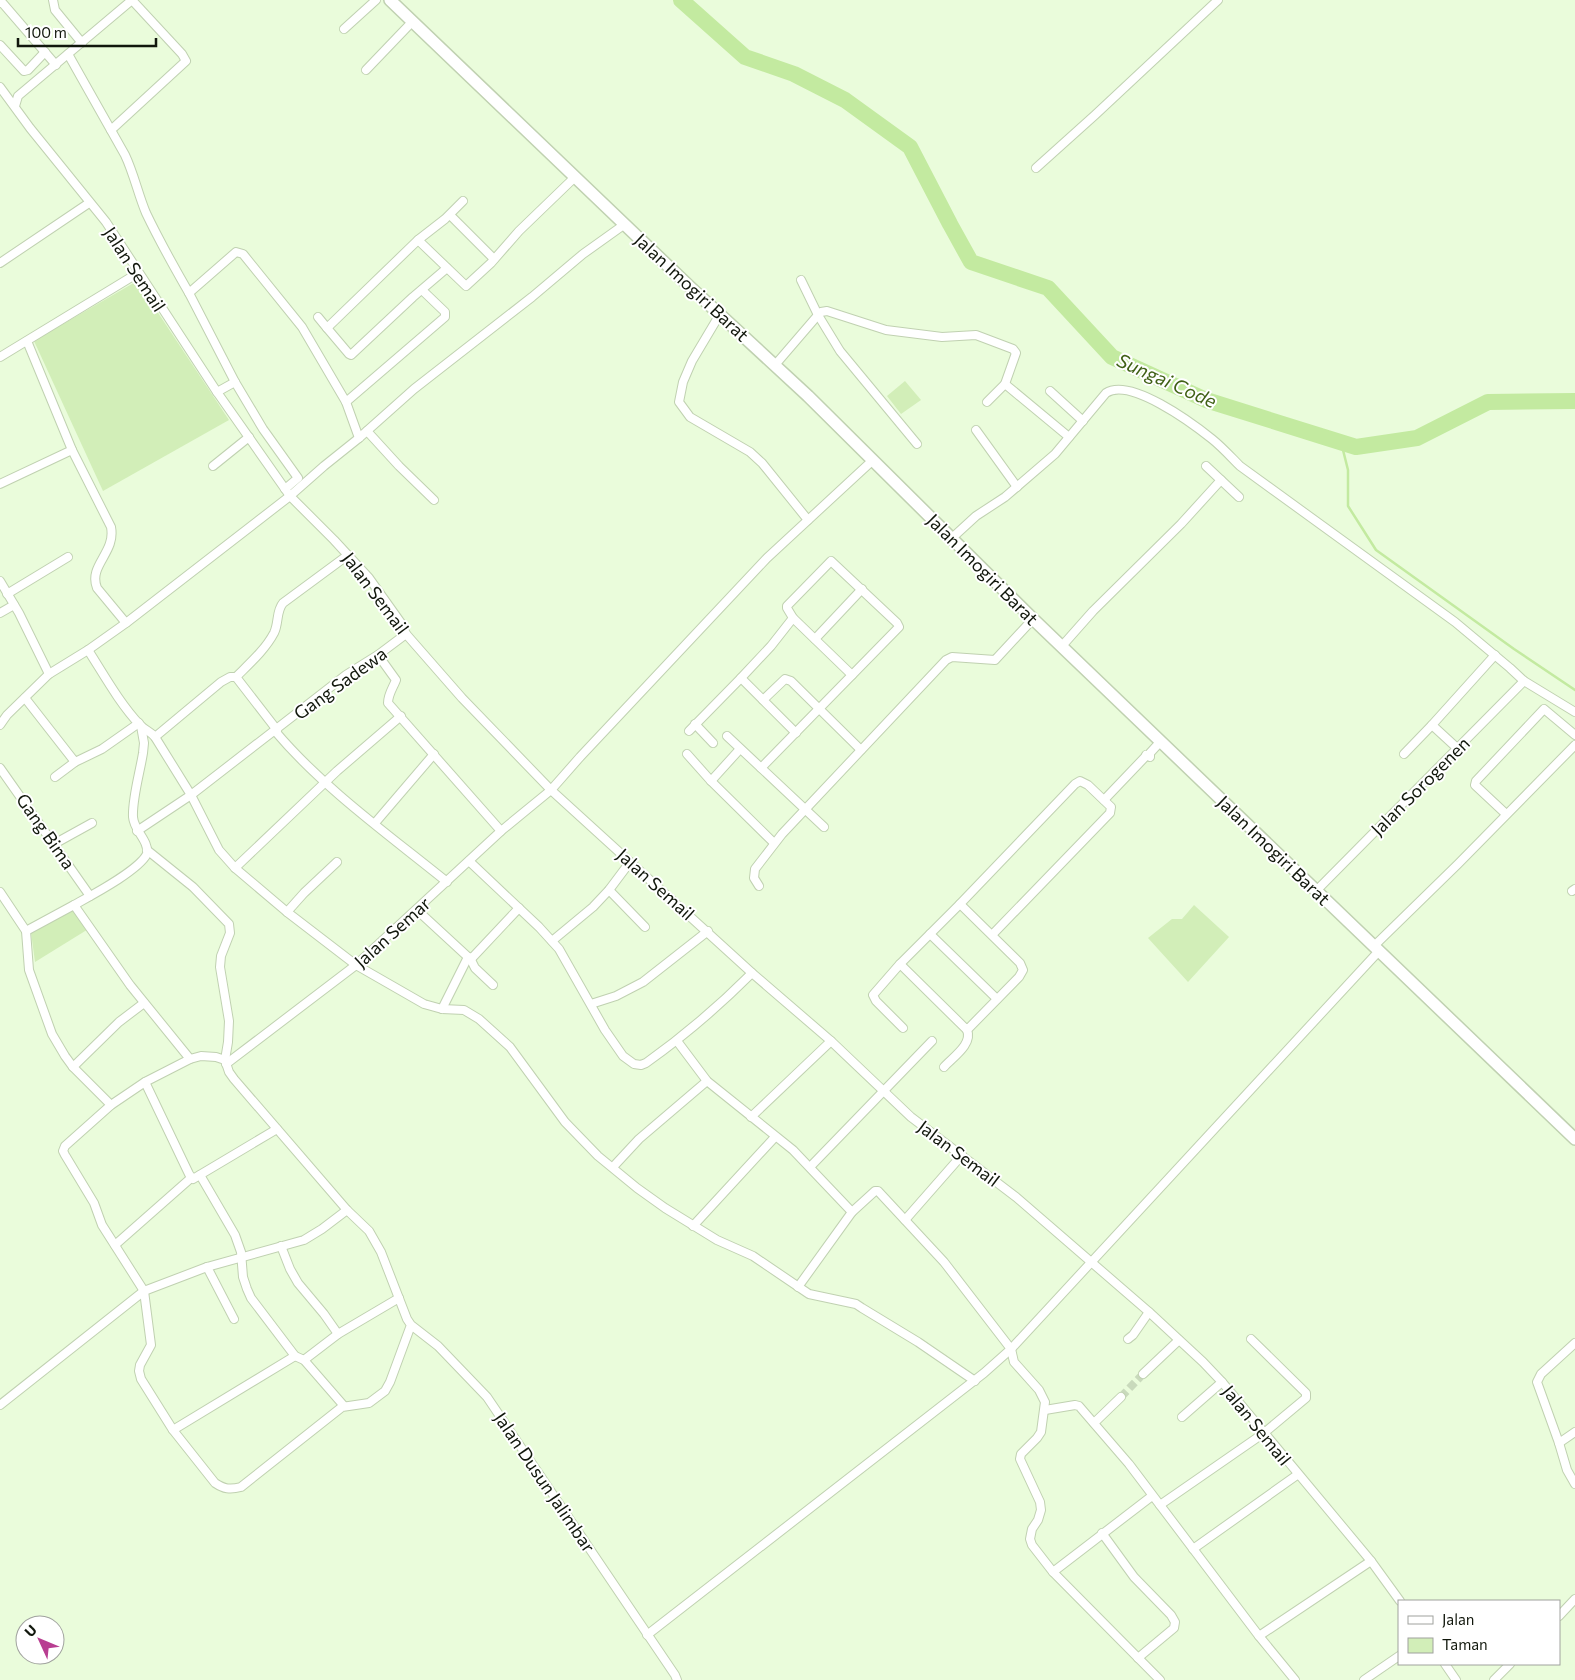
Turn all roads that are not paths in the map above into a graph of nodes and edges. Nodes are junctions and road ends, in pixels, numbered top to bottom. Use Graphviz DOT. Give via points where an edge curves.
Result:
graph roads {
  1 [pos="0,0"];
  2 [pos="53,0"];
  3 [pos="132,0"];
  4 [pos="376,0"];
  5 [pos="390,0"];
  6 [pos="1218,0"];
  7 [pos="412,22"];
  8 [pos="344,30"];
  9 [pos="82,43"];
  10 [pos="0,45"];
  11 [pos="45,52"];
  12 [pos="68,54"];
  13 [pos="56,65"];
  14 [pos="366,70"];
  15 [pos="2,90"];
  16 [pos="18,96"];
  17 [pos="15,106"];
  18 [pos="111,130"];
  19 [pos="1036,168"];
  20 [pos="575,178"];
  21 [pos="464,201"];
  22 [pos="89,203"];
  23 [pos="450,215"];
  24 [pos="625,224"];
  25 [pos="418,240"];
  26 [pos="494,259"];
  27 [pos="0,263"];
  28 [pos="447,268"];
  29 [pos="138,273"];
  30 [pos="801,280"];
  31 [pos="422,290"];
  32 [pos="189,293"];
  33 [pos="720,314"];
  34 [pos="818,315"];
  35 [pos="318,317"];
  36 [pos="327,328"];
  37 [pos="27,341"];
  38 [pos="0,357"];
  39 [pos="775,365"];
  40 [pos="234,382"];
  41 [pos="1005,384"];
  42 [pos="1050,391"];
  43 [pos="217,392"];
  44 [pos="346,402"];
  45 [pos="987,402"];
  46 [pos="1083,421"];
  47 [pos="976,430"];
  48 [pos="366,431"];
  49 [pos="249,437"];
  50 [pos="269,437"];
  51 [pos="1069,437"];
  52 [pos="359,438"];
  53 [pos="917,444"];
  54 [pos="256,447"];
  55 [pos="72,450"];
  56 [pos="873,460"];
  57 [pos="213,466"];
  58 [pos="1206,466"];
  59 [pos="1221,480"];
  60 [pos="0,484"];
  61 [pos="1017,487"];
  62 [pos="285,489"];
  63 [pos="290,496"];
  64 [pos="1239,497"];
  65 [pos="434,500"];
  66 [pos="808,520"];
  67 [pos="952,538"];
  68 [pos="348,555"];
  69 [pos="68,557"];
  70 [pos="0,581"];
  71 [pos="862,589"];
  72 [pos="8,594"];
  73 [pos="14,605"];
  74 [pos="0,613"];
  75 [pos="793,618"];
  76 [pos="1033,619"];
  77 [pos="126,623"];
  78 [pos="406,634"];
  79 [pos="815,639"];
  80 [pos="1062,646"];
  81 [pos="88,650"];
  82 [pos="378,655"];
  83 [pos="1495,655"];
  84 [pos="49,674"];
  85 [pos="852,675"];
  86 [pos="236,677"];
  87 [pos="741,678"];
  88 [pos="1524,681"];
  89 [pos="25,698"];
  90 [pos="763,700"];
  91 [pos="819,709"];
  92 [pos="1575,712"];
  93 [pos="401,716"];
  94 [pos="0,724"];
  95 [pos="695,724"];
  96 [pos="1432,725"];
  97 [pos="142,726"];
  98 [pos="276,731"];
  99 [pos="689,731"];
  100 [pos="796,733"];
  101 [pos="154,735"];
  102 [pos="1575,735"];
  103 [pos="727,736"];
  104 [pos="1161,742"];
  105 [pos="713,743"];
  106 [pos="1575,745"];
  107 [pos="1457,748"];
  108 [pos="740,749"];
  109 [pos="861,750"];
  110 [pos="434,754"];
  111 [pos="687,754"];
  112 [pos="1404,754"];
  113 [pos="75,762"];
  114 [pos="0,768"];
  115 [pos="761,768"];
  116 [pos="55,777"];
  117 [pos="711,781"];
  118 [pos="325,782"];
  119 [pos="551,790"];
  120 [pos="191,795"];
  121 [pos="1104,800"];
  122 [pos="805,809"];
  123 [pos="1506,814"];
  124 [pos="92,823"];
  125 [pos="375,823"];
  126 [pos="824,827"];
  127 [pos="137,831"];
  128 [pos="501,831"];
  129 [pos="774,843"];
  130 [pos="54,844"];
  131 [pos="147,850"];
  132 [pos="469,861"];
  133 [pos="337,862"];
  134 [pos="630,862"];
  135 [pos="235,868"];
  136 [pos="447,882"];
  137 [pos="759,886"];
  138 [pos="610,890"];
  139 [pos="1316,890"];
  140 [pos="0,892"];
  141 [pos="90,896"];
  142 [pos="960,904"];
  143 [pos="74,905"];
  144 [pos="519,908"];
  145 [pos="417,910"];
  146 [pos="287,912"];
  147 [pos="645,928"];
  148 [pos="26,931"];
  149 [pos="708,932"];
  150 [pos="930,934"];
  151 [pos="992,935"];
  152 [pos="552,941"];
  153 [pos="1376,949"];
  154 [pos="469,958"];
  155 [pos="900,964"];
  156 [pos="356,965"];
  157 [pos="752,972"];
  158 [pos="493,985"];
  159 [pos="997,999"];
  160 [pos="144,1003"];
  161 [pos="591,1004"];
  162 [pos="442,1009"];
  163 [pos="903,1028"];
  164 [pos="967,1030"];
  165 [pos="677,1041"];
  166 [pos="932,1041"];
  167 [pos="831,1042"];
  168 [pos="190,1060"];
  169 [pos="225,1062"];
  170 [pos="73,1067"];
  171 [pos="944,1067"];
  172 [pos="707,1081"];
  173 [pos="145,1082"];
  174 [pos="884,1091"];
  175 [pos="111,1105"];
  176 [pos="751,1117"];
  177 [pos="277,1129"];
  178 [pos="775,1137"];
  179 [pos="1575,1139"];
  180 [pos="962,1155"];
  181 [pos="613,1167"];
  182 [pos="810,1168"];
  183 [pos="200,1175"];
  184 [pos="191,1178"];
  185 [pos="346,1210"];
  186 [pos="852,1212"];
  187 [pos="905,1220"];
  188 [pos="694,1226"];
  189 [pos="115,1245"];
  190 [pos="281,1246"];
  191 [pos="241,1257"];
  192 [pos="1091,1262"];
  193 [pos="207,1267"];
  194 [pos="798,1287"];
  195 [pos="144,1291"];
  196 [pos="398,1298"];
  197 [pos="1148,1312"];
  198 [pos="234,1319"];
  199 [pos="411,1325"];
  200 [pos="338,1334"];
  201 [pos="1251,1338"];
  202 [pos="1128,1339"];
  203 [pos="1179,1340"];
  204 [pos="1575,1343"];
  205 [pos="1010,1349"];
  206 [pos="295,1356"];
  207 [pos="304,1360"];
  208 [pos="1143,1374"];
  209 [pos="975,1381"];
  210 [pos="1222,1382"];
  211 [pos="1120,1397"];
  212 [pos="0,1405"];
  213 [pos="344,1406"];
  214 [pos="1045,1410"];
  215 [pos="1182,1417"];
  216 [pos="1094,1423"];
  217 [pos="173,1430"];
  218 [pos="1575,1432"];
  219 [pos="1264,1434"];
  220 [pos="1559,1443"];
  221 [pos="1298,1474"];
  222 [pos="1575,1484"];
  223 [pos="1152,1496"];
  224 [pos="1160,1505"];
  225 [pos="1102,1533"];
  226 [pos="1193,1549"];
  227 [pos="1370,1561"];
  228 [pos="1053,1572"];
  229 [pos="1575,1599"];
  230 [pos="1399,1600"];
  231 [pos="1560,1615"];
  232 [pos="647,1635"];
  233 [pos="1259,1636"];
  234 [pos="1398,1657"];
  235 [pos="1138,1658"];
  236 [pos="1446,1665"];
  237 [pos="1509,1665"];
  238 [pos="677,1680"];
  239 [pos="1160,1680"];
  240 [pos="1295,1680"];
  241 [pos="1364,1680"];
  242 [pos="1456,1680"];
  243 [pos="1494,1680"];
  1 -- 11 [label="street"];
  2 -- 9 [label="street" via="55,10"];
  3 -- 9 [label="street"];
  3 -- 18 [label="street" via="186,61"];
  4 -- 8 [label="street"];
  5 -- 7 [label="main road, Jalan Imogiri Barat"];
  6 -- 19 [label="street"];
  7 -- 14 [label="street"];
  7 -- 20 [label="main road, Jalan Imogiri Barat"];
  9 -- 12 [label="street"];
  10 -- 11 [label="street" via="24,71"];
  11 -- 13 [label="street"];
  12 -- 13 [label="street"];
  12 -- 18 [label="street"];
  13 -- 16 [label="street"];
  15 -- 16 [label="street"];
  15 -- 17 [label="street, Jalan Semail"];
  16 -- 17 [label="street"];
  17 -- 22 [label="street, Jalan Semail"];
  18 -- 32 [label="street" via="126,155 147,214"];
  20 -- 24 [label="main road, Jalan Imogiri Barat"];
  20 -- 26 [label="street"];
  21 -- 23 [label="street"];
  22 -- 27 [label="street"];
  22 -- 29 [label="street, Jalan Semail" via="106,222"];
  23 -- 25 [label="street"];
  23 -- 26 [label="street"];
  24 -- 33 [label="main road, Jalan Imogiri Barat"];
  24 -- 48 [label="street" via="414,389"];
  25 -- 28 [label="street"];
  25 -- 36 [label="street"];
  26 -- 28 [label="street" via="466,286"];
  28 -- 31 [label="street"];
  29 -- 37 [label="street"];
  29 -- 43 [label="street, Jalan Semail"];
  30 -- 34 [label="street"];
  31 -- 36 [label="street" via="351,355"];
  31 -- 44 [label="street" via="445,312 445,317"];
  32 -- 40 [label="street"];
  32 -- 44 [label="street" via="236,252 241,252 302,327"];
  33 -- 39 [label="main road, Jalan Imogiri Barat"];
  33 -- 66 [label="street" via="692,361 679,402 690,417 750,452"];
  34 -- 39 [label="street"];
  34 -- 41 [label="street" via="827,311 886,330 942,337 976,335 1015,351"];
  34 -- 53 [label="street" via="843,355"];
  35 -- 36 [label="street"];
  37 -- 38 [label="street"];
  37 -- 55 [label="street"];
  39 -- 56 [label="main road, Jalan Imogiri Barat"];
  40 -- 43 [label="street"];
  40 -- 50 [label="street"];
  41 -- 45 [label="street"];
  41 -- 51 [label="street"];
  42 -- 46 [label="street"];
  43 -- 49 [label="street, Jalan Semail"];
  44 -- 52 [label="street"];
  46 -- 51 [label="street"];
  46 -- 83 [label="street" via="1106,393 1115,389 1140,394 1162,405"];
  47 -- 61 [label="street"];
  48 -- 52 [label="street"];
  48 -- 65 [label="street"];
  49 -- 54 [label="street, Jalan Semail"];
  49 -- 57 [label="street"];
  50 -- 54 [label="street"];
  50 -- 62 [label="street" via="298,478"];
  51 -- 61 [label="street" via="1055,454"];
  52 -- 63 [label="street"];
  54 -- 62 [label="street, Jalan Semail"];
  55 -- 60 [label="street"];
  55 -- 77 [label="street" via="113,534 108,551 95,572 95,582"];
  56 -- 66 [label="street, Jalan Semar"];
  56 -- 67 [label="main road, Jalan Imogiri Barat"];
  58 -- 59 [label="street"];
  59 -- 64 [label="street"];
  59 -- 80 [label="street"];
  61 -- 67 [label="street"];
  62 -- 63 [label="street, Jalan Semail"];
  63 -- 68 [label="street, Jalan Semail"];
  63 -- 77 [label="street"];
  66 -- 119 [label="street, Jalan Semar" via="767,558"];
  67 -- 76 [label="main road, Jalan Imogiri Barat"];
  68 -- 78 [label="street, Jalan Semail" via="369,578"];
  68 -- 86 [label="street" via="282,603 275,631"];
  69 -- 72 [label="street"];
  70 -- 72 [label="street"];
  71 -- 75 [label="street" via="830,561 787,606"];
  71 -- 79 [label="street"];
  71 -- 85 [label="street" via="899,626"];
  72 -- 73 [label="street"];
  73 -- 74 [label="street"];
  73 -- 84 [label="street"];
  75 -- 79 [label="street"];
  75 -- 87 [label="street"];
  76 -- 80 [label="main road, Jalan Imogiri Barat"];
  76 -- 109 [label="street" via="994,660 952,657 946,660"];
  77 -- 81 [label="street"];
  78 -- 82 [label="street, Gang Sadewa"];
  78 -- 119 [label="street, Jalan Semail" via="462,698"];
  79 -- 85 [label="street"];
  80 -- 104 [label="main road, Jalan Imogiri Barat"];
  81 -- 84 [label="street"];
  81 -- 97 [label="street"];
  82 -- 93 [label="street" via="396,680 388,702"];
  82 -- 98 [label="street, Gang Sadewa" via="346,675"];
  83 -- 88 [label="street"];
  83 -- 96 [label="street"];
  84 -- 89 [label="street"];
  85 -- 91 [label="street"];
  86 -- 98 [label="street"];
  86 -- 101 [label="street" via="225,679"];
  87 -- 90 [label="street"];
  87 -- 95 [label="street"];
  88 -- 92 [label="street"];
  88 -- 107 [label="street, Jalan Sorogenen"];
  89 -- 94 [label="street"];
  89 -- 113 [label="street"];
  90 -- 91 [label="street" via="787,679"];
  90 -- 100 [label="street"];
  91 -- 100 [label="street"];
  91 -- 109 [label="street"];
  93 -- 110 [label="street"];
  93 -- 118 [label="street"];
  95 -- 99 [label="street"];
  95 -- 105 [label="street"];
  96 -- 107 [label="street"];
  96 -- 112 [label="street"];
  97 -- 101 [label="street"];
  97 -- 113 [label="street"];
  97 -- 127 [label="street" via="143,753 133,815"];
  98 -- 118 [label="street"];
  98 -- 120 [label="street, Gang Sadewa"];
  100 -- 115 [label="street"];
  101 -- 120 [label="street"];
  102 -- 123 [label="street" via="1544,709 1476,781 1475,785"];
  103 -- 108 [label="street"];
  104 -- 121 [label="street"];
  104 -- 139 [label="main road, Jalan Imogiri Barat"];
  106 -- 123 [label="street"];
  107 -- 139 [label="street, Jalan Sorogenen"];
  108 -- 115 [label="street"];
  108 -- 117 [label="street"];
  109 -- 122 [label="street"];
  110 -- 125 [label="street"];
  110 -- 128 [label="street"];
  111 -- 117 [label="street"];
  113 -- 116 [label="street"];
  114 -- 130 [label="street, Gang Bima"];
  115 -- 122 [label="street"];
  117 -- 129 [label="street"];
  118 -- 125 [label="street"];
  118 -- 135 [label="street"];
  119 -- 128 [label="street, Jalan Semar"];
  119 -- 134 [label="street, Jalan Semail"];
  120 -- 127 [label="street, Gang Sadewa"];
  120 -- 135 [label="street" via="213,840"];
  121 -- 142 [label="street" via="1086,783 1080,781 1075,784"];
  121 -- 151 [label="street" via="1111,807 1110,813"];
  122 -- 126 [label="street"];
  122 -- 129 [label="street"];
  123 -- 153 [label="street"];
  124 -- 130 [label="street"];
  125 -- 136 [label="street"];
  127 -- 131 [label="street"];
  128 -- 132 [label="street, Jalan Semar"];
  129 -- 137 [label="street" via="755,869 754,878"];
  130 -- 141 [label="street, Gang Bima"];
  131 -- 141 [label="street" via="138,865"];
  131 -- 169 [label="street" via="192,887 229,924 230,934 220,967 229,1021"];
  132 -- 136 [label="street, Jalan Semar"];
  132 -- 144 [label="street"];
  133 -- 146 [label="street"];
  134 -- 138 [label="street"];
  134 -- 149 [label="street, Jalan Semail"];
  135 -- 146 [label="street"];
  136 -- 145 [label="street, Jalan Semar"];
  138 -- 147 [label="street"];
  138 -- 152 [label="street"];
  139 -- 153 [label="main road, Jalan Imogiri Barat"];
  140 -- 148 [label="street"];
  141 -- 143 [label="street"];
  142 -- 150 [label="street"];
  142 -- 151 [label="street"];
  143 -- 148 [label="street"];
  143 -- 160 [label="street"];
  144 -- 152 [label="street"];
  144 -- 154 [label="street" via="474,957"];
  145 -- 154 [label="street"];
  145 -- 156 [label="street, Jalan Semar"];
  146 -- 156 [label="street"];
  148 -- 170 [label="street" via="28,970 32,982 52,1034"];
  149 -- 157 [label="street, Jalan Semail"];
  149 -- 161 [label="street" via="644,982"];
  150 -- 155 [label="street"];
  150 -- 159 [label="street"];
  151 -- 159 [label="street" via="1023,970"];
  152 -- 161 [label="street"];
  153 -- 179 [label="main road, Jalan Imogiri Barat"];
  153 -- 192 [label="street"];
  154 -- 158 [label="street"];
  154 -- 162 [label="street"];
  155 -- 163 [label="street" via="873,994"];
  155 -- 164 [label="street"];
  156 -- 162 [label="street" via="424,1004"];
  156 -- 169 [label="street, Jalan Semar"];
  157 -- 165 [label="street" via="720,1005"];
  157 -- 167 [label="street, Jalan Semail"];
  159 -- 164 [label="street"];
  160 -- 168 [label="street"];
  160 -- 170 [label="street" via="119,1022"];
  161 -- 165 [label="street" via="623,1056 634,1064 646,1063"];
  162 -- 181 [label="street" via="464,1010 510,1047 565,1122"];
  164 -- 171 [label="street" via="968,1042"];
  165 -- 172 [label="street"];
  166 -- 174 [label="street"];
  167 -- 174 [label="street, Jalan Semail"];
  167 -- 176 [label="street"];
  168 -- 169 [label="street" via="201,1056 216,1057"];
  168 -- 173 [label="street"];
  169 -- 177 [label="street, Jalan Dusun Jalimbar" via="234,1079"];
  170 -- 175 [label="street"];
  172 -- 176 [label="street"];
  172 -- 181 [label="street" via="639,1139"];
  173 -- 175 [label="street"];
  173 -- 184 [label="street"];
  174 -- 180 [label="street, Jalan Semail" via="911,1117"];
  174 -- 182 [label="street"];
  175 -- 189 [label="street" via="63,1151"];
  176 -- 178 [label="street"];
  177 -- 183 [label="street"];
  177 -- 185 [label="street, Jalan Dusun Jalimbar"];
  178 -- 182 [label="street"];
  178 -- 188 [label="street"];
  180 -- 187 [label="street"];
  180 -- 192 [label="street, Jalan Semail" via="1016,1196"];
  181 -- 188 [label="street" via="637,1188"];
  182 -- 186 [label="street"];
  183 -- 184 [label="street"];
  183 -- 191 [label="street" via="235,1235"];
  184 -- 189 [label="street"];
  185 -- 190 [label="street" via="304,1240"];
  185 -- 196 [label="street, Jalan Dusun Jalimbar" via="369,1231 381,1252"];
  186 -- 187 [label="street" via="877,1190"];
  186 -- 194 [label="street"];
  187 -- 205 [label="street" via="944,1262"];
  188 -- 194 [label="street" via="753,1256"];
  189 -- 195 [label="street"];
  190 -- 191 [label="street"];
  190 -- 200 [label="street" via="298,1283"];
  191 -- 193 [label="street"];
  191 -- 206 [label="street" via="246,1290"];
  192 -- 197 [label="street, Jalan Semail"];
  192 -- 205 [label="street"];
  193 -- 195 [label="street"];
  193 -- 198 [label="street"];
  194 -- 209 [label="street" via="809,1294 856,1304"];
  195 -- 212 [label="street"];
  195 -- 217 [label="street" via="151,1345 139,1372"];
  196 -- 199 [label="street, Jalan Dusun Jalimbar"];
  196 -- 200 [label="street"];
  197 -- 202 [label="street"];
  197 -- 203 [label="street, Jalan Semail"];
  199 -- 213 [label="street" via="385,1391 369,1403"];
  199 -- 232 [label="street, Jalan Dusun Jalimbar" via="438,1346 487,1397"];
  200 -- 207 [label="street"];
  201 -- 219 [label="street" via="1307,1396"];
  203 -- 208 [label="street"];
  203 -- 210 [label="street, Jalan Semail"];
  204 -- 220 [label="street" via="1541,1374 1537,1382"];
  205 -- 209 [label="street"];
  205 -- 214 [label="street" via="1014,1362 1043,1396"];
  206 -- 207 [label="street"];
  206 -- 217 [label="street"];
  207 -- 213 [label="street"];
  209 -- 232 [label="street"];
  210 -- 215 [label="street"];
  210 -- 219 [label="street, Jalan Semail"];
  211 -- 216 [label="street"];
  213 -- 217 [label="street" via="242,1486 231,1490 215,1483"];
  214 -- 216 [label="street" via="1080,1406"];
  214 -- 228 [label="street" via="1040,1432 1020,1459 1040,1502 1041,1510 1030,1539"];
  216 -- 223 [label="street"];
  218 -- 220 [label="street"];
  219 -- 221 [label="street, Jalan Semail"];
  219 -- 224 [label="street"];
  220 -- 222 [label="street"];
  221 -- 226 [label="street"];
  221 -- 227 [label="street, Jalan Semail"];
  223 -- 224 [label="street"];
  223 -- 225 [label="street"];
  224 -- 226 [label="street"];
  225 -- 228 [label="street"];
  225 -- 235 [label="street" via="1134,1577 1175,1622 1174,1628"];
  226 -- 233 [label="street"];
  227 -- 230 [label="street, Jalan Semail"];
  227 -- 233 [label="street"];
  228 -- 235 [label="street"];
  229 -- 231 [label="street"];
  232 -- 238 [label="street, Jalan Dusun Jalimbar"];
  233 -- 240 [label="street"];
  234 -- 241 [label="street"];
  235 -- 239 [label="street"];
  236 -- 242 [label="street"];
  237 -- 243 [label="street"];
}
